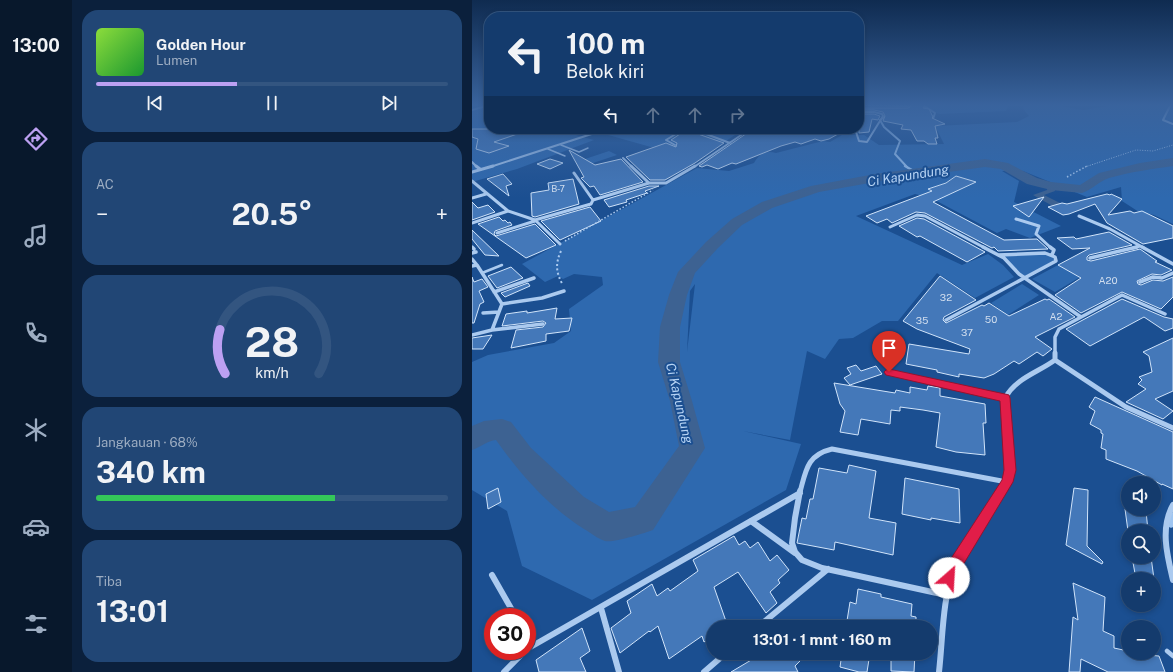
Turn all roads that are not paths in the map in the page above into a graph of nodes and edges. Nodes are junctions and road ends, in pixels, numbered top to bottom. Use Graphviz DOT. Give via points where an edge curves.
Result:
graph roads {
  1 [pos="589,135"];
  2 [pos="673,135"];
  3 [pos="708,135"];
  4 [pos="741,135"];
  5 [pos="856,135"];
  6 [pos="871,135"];
  7 [pos="730,143"];
  8 [pos="561,145"];
  9 [pos="675,145"];
  10 [pos="588,148"];
  11 [pos="548,149"];
  12 [pos="565,156"];
  13 [pos="623,158"];
  14 [pos="472,162"];
  15 [pos="480,170"];
  16 [pos="472,172"];
  17 [pos="574,173"];
  18 [pos="472,181"];
  19 [pos="649,183"];
  20 [pos="486,194"];
  21 [pos="472,198"];
  22 [pos="593,200"];
  23 [pos="508,211"];
  24 [pos="1079,216"];
  25 [pos="1016,219"];
  26 [pos="535,220"];
  27 [pos="472,223"];
  28 [pos="890,227"];
  29 [pos="497,233"];
  30 [pos="560,244"];
  31 [pos="1140,246"];
  32 [pos="998,255"];
  33 [pos="1052,255"];
  34 [pos="1090,258"];
  35 [pos="472,259"];
  36 [pos="1173,264"];
  37 [pos="477,265"];
  38 [pos="472,266"];
  39 [pos="502,266"];
  40 [pos="482,273"];
  41 [pos="1173,273"];
  42 [pos="534,278"];
  43 [pos="1024,278"];
  44 [pos="1140,282"];
  45 [pos="564,291"];
  46 [pos="494,292"];
  47 [pos="502,304"];
  48 [pos="499,312"];
  49 [pos="483,313"];
  50 [pos="1165,314"];
  51 [pos="1081,317"];
  52 [pos="946,320"];
  53 [pos="543,324"];
  54 [pos="492,330"];
  55 [pos="472,335"];
  56 [pos="1056,360"];
  57 [pos="889,372"];
  58 [pos="1005,398"];
  59 [pos="1173,428"];
  60 [pos="1007,482"];
  61 [pos="800,493"];
  62 [pos="1173,505"];
  63 [pos="751,522"];
  64 [pos="797,555"];
  65 [pos="828,568"];
  66 [pos="492,576"];
  67 [pos="1173,580"];
  68 [pos="946,595"];
  69 [pos="511,608"];
  70 [pos="601,608"];
  71 [pos="766,620"];
  72 [pos="536,645"];
  73 [pos="1166,651"];
  74 [pos="1173,656"];
  75 [pos="517,660"];
  76 [pos="718,660"];
  77 [pos="504,672"];
  78 [pos="618,672"];
  79 [pos="704,672"];
  80 [pos="939,672"];
  1 -- 8 [label="street"];
  2 -- 9 [label="street" via="666,139"];
  3 -- 7 [label="street"];
  4 -- 7 [label="street"];
  5 -- 6 [label="street" via="859,141 867,142"];
  7 -- 19 [label="street" via="666,183"];
  8 -- 10 [label="lane" via="579,152"];
  8 -- 11 [label="street"];
  11 -- 12 [label="lane"];
  11 -- 15 [label="street"];
  13 -- 19 [label="street"];
  14 -- 15 [label="street"];
  15 -- 16 [label="street"];
  17 -- 22 [label="street"];
  18 -- 20 [label="street"];
  19 -- 22 [label="street"];
  20 -- 21 [label="street"];
  20 -- 23 [label="street"];
  22 -- 26 [label="street" via="591,204"];
  23 -- 26 [label="street"];
  23 -- 27 [label="street"];
  24 -- 31 [label="street" via="1110,229"];
  25 -- 33 [label="street" via="1039,226 1036,234 1054,250"];
  26 -- 29 [label="street"];
  26 -- 30 [label="street"];
  28 -- 32 [label="street" via="917,215 925,216"];
  31 -- 34 [label="street"];
  31 -- 36 [label="street"];
  32 -- 33 [label="street"];
  32 -- 43 [label="street"];
  33 -- 43 [label="street" via="1056,259 1054,262"];
  35 -- 37 [label="street"];
  37 -- 38 [label="street"];
  37 -- 40 [label="street"];
  39 -- 40 [label="lane"];
  40 -- 46 [label="street"];
  41 -- 44 [label="street"];
  42 -- 46 [label="street"];
  43 -- 51 [label="street"];
  43 -- 52 [label="street"];
  45 -- 47 [label="street" via="542,298"];
  46 -- 47 [label="street"];
  47 -- 48 [label="street"];
  48 -- 49 [label="street"];
  48 -- 54 [label="street"];
  50 -- 51 [label="street" via="1122,295"];
  51 -- 56 [label="street" via="1057,332"];
  53 -- 54 [label="street"];
  54 -- 55 [label="street"];
  56 -- 58 [label="street" via="1017,381"];
  56 -- 59 [label="street" via="1126,407"];
  57 -- 58 [label="street"];
  58 -- 60 [label="street" via="1010,470"];
  60 -- 61 [label="street" via="832,449 822,450 808,462"];
  60 -- 68 [label="street" via="955,565 949,578"];
  61 -- 63 [label="street"];
  61 -- 64 [label="street" via="792,539"];
  62 -- 67 [label="street" via="1168,512 1166,525"];
  63 -- 64 [label="street"];
  63 -- 70 [label="street"];
  64 -- 65 [label="street" via="804,561"];
  65 -- 68 [label="street"];
  65 -- 71 [label="street"];
  66 -- 69 [label="street"];
  68 -- 80 [label="street"];
  70 -- 72 [label="street"];
  70 -- 78 [label="street"];
  73 -- 74 [label="lane"];
  75 -- 77 [label="street"];
  76 -- 79 [label="street"];
}
